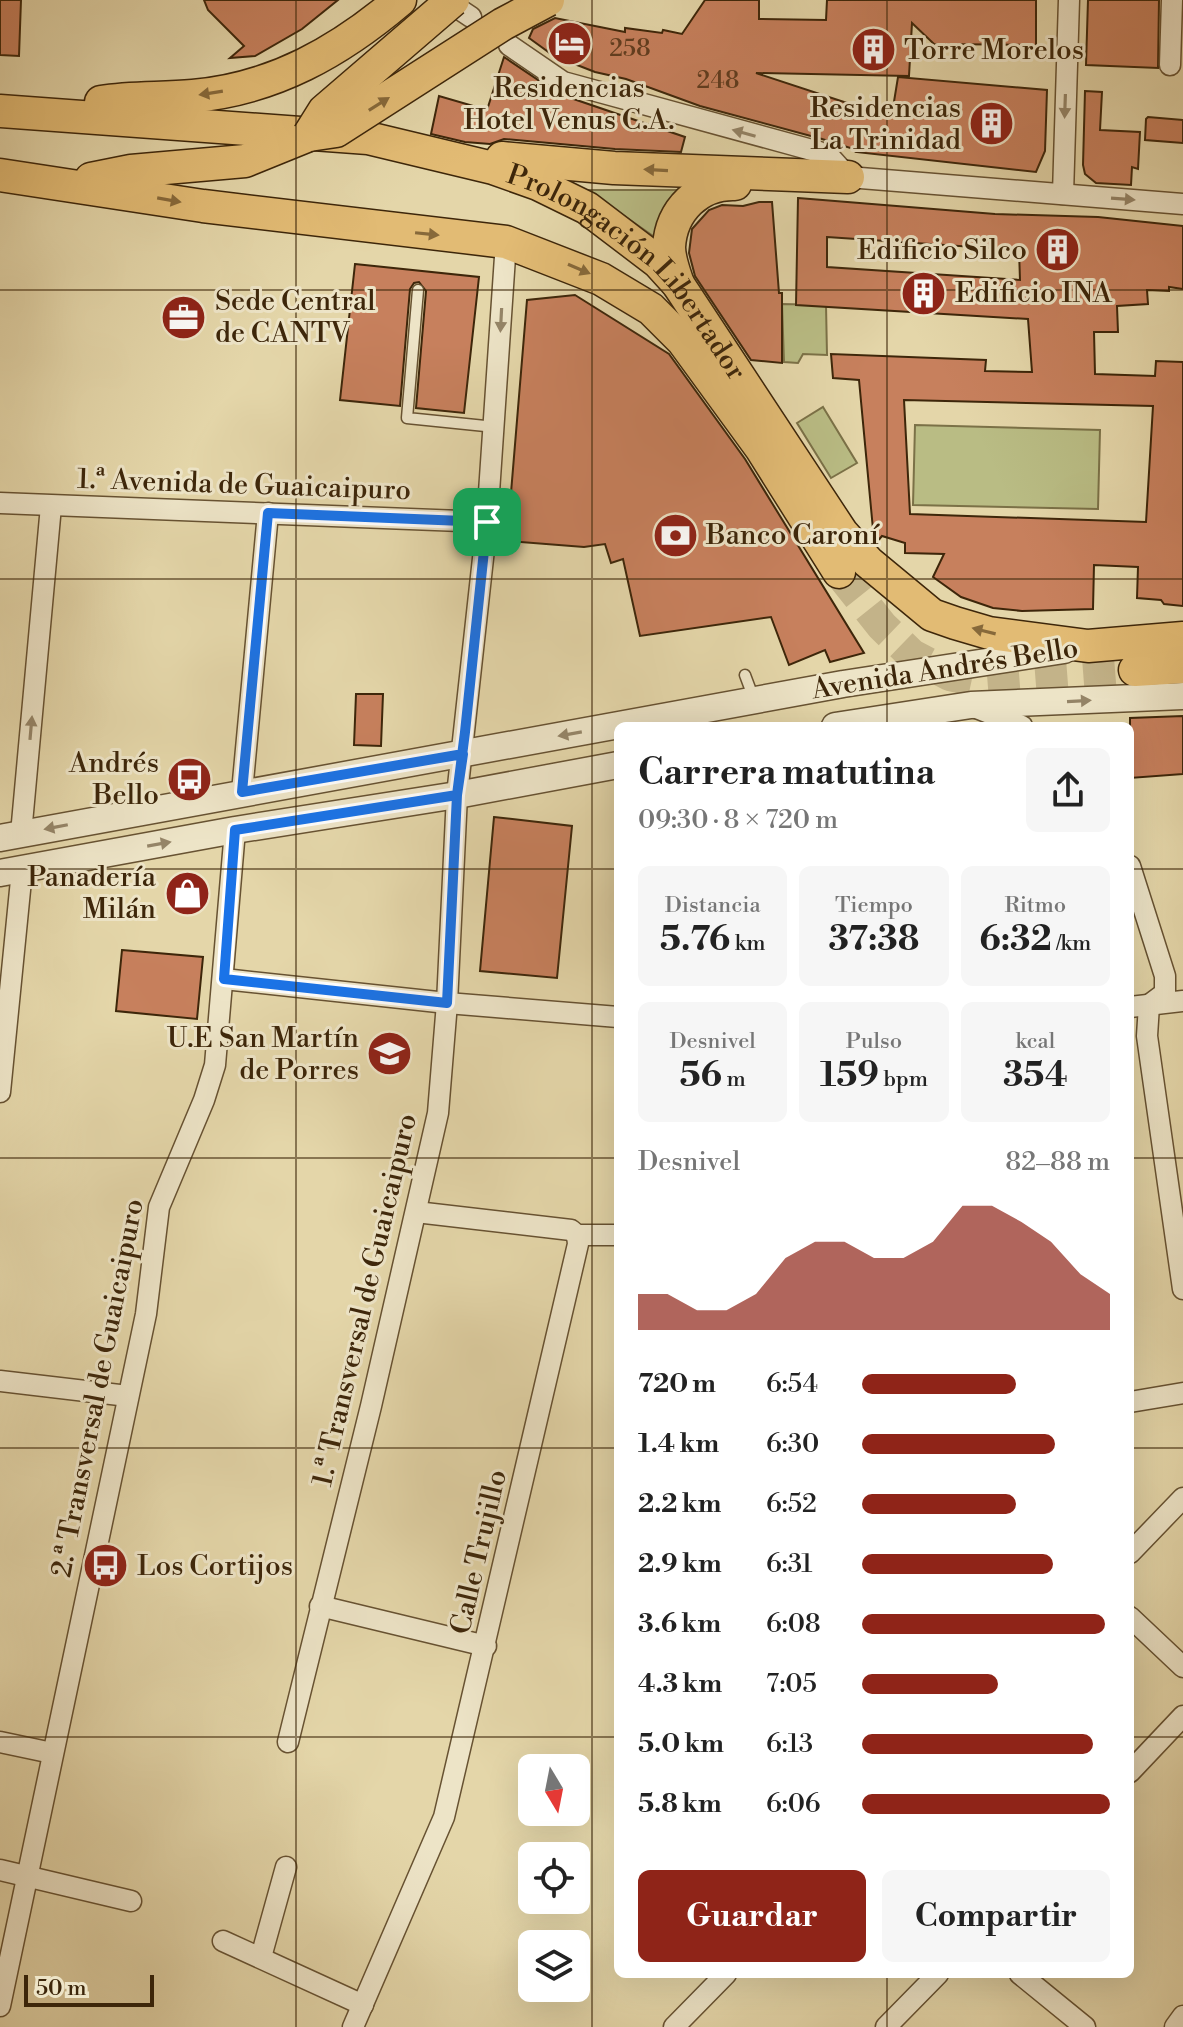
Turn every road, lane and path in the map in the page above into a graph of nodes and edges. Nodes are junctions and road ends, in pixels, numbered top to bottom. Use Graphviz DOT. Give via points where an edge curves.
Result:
graph roads {
  1 [pos="400,0"];
  2 [pos="548,0"];
  3 [pos="1069,0"];
  4 [pos="1172,0"];
  5 [pos="462,9"];
  6 [pos="509,45"];
  7 [pos="1170,65"];
  8 [pos="0,111"];
  9 [pos="44,113"];
  10 [pos="309,135"];
  11 [pos="368,138"];
  12 [pos="0,175"];
  13 [pos="848,177"];
  14 [pos="64,183"];
  15 [pos="1063,194"];
  16 [pos="1183,204"];
  17 [pos="506,242"];
  18 [pos="678,284"];
  19 [pos="418,290"];
  20 [pos="495,427"];
  21 [pos="0,503"];
  22 [pos="51,506"];
  23 [pos="268,513"];
  24 [pos="487,522"];
  25 [pos="839,572"];
  26 [pos="1182,645"];
  27 [pos="1088,646"];
  28 [pos="1135,670"];
  29 [pos="745,675"];
  30 [pos="1183,696"];
  31 [pos="755,701"];
  32 [pos="971,705"];
  33 [pos="639,722"];
  34 [pos="861,722"];
  35 [pos="1012,722"];
  36 [pos="614,727"];
  37 [pos="463,754"];
  38 [pos="614,766"];
  39 [pos="242,792"];
  40 [pos="457,795"];
  41 [pos="235,830"];
  42 [pos="11,836"];
  43 [pos="11,871"];
  44 [pos="1134,879"];
  45 [pos="224,979"];
  46 [pos="1183,1001"];
  47 [pos="447,1003"];
  48 [pos="1139,1006"];
  49 [pos="614,1017"];
  50 [pos="0,1092"];
  51 [pos="416,1212"];
  52 [pos="577,1235"];
  53 [pos="614,1235"];
  54 [pos="1183,1289"];
  55 [pos="0,1381"];
  56 [pos="1183,1393"];
  57 [pos="128,1396"];
  58 [pos="1134,1401"];
  59 [pos="1183,1498"];
  60 [pos="1134,1549"];
  61 [pos="320,1606"];
  62 [pos="1134,1621"];
  63 [pos="486,1646"];
  64 [pos="1183,1667"];
  65 [pos="1183,1716"];
  66 [pos="0,1742"];
  67 [pos="288,1742"];
  68 [pos="52,1753"];
  69 [pos="1134,1768"];
  70 [pos="286,1867"];
  71 [pos="0,1870"];
  72 [pos="26,1877"];
  73 [pos="131,1901"];
  74 [pos="223,1941"];
  75 [pos="261,1957"];
  76 [pos="722,1978"];
  77 [pos="934,1978"];
  78 [pos="1025,1978"];
  79 [pos="363,2005"];
  80 [pos="0,2006"];
  81 [pos="1183,2016"];
  82 [pos="353,2027"];
  83 [pos="674,2027"];
  84 [pos="886,2027"];
  85 [pos="1085,2027"];
  86 [pos="1175,2027"];
  1 -- 9 [label="main road, one-way" via="365,30 286,75 234,90 118,99"];
  10 -- 2 [label="main road, one-way, bridge" via="336,131"];
  3 -- 15 [label="street, one-way"];
  4 -- 7 [label="street"];
  5 -- 10 [label="main road, bridge" via="324,111"];
  13 -- 6 [label="street, one-way" via="819,152 563,82"];
  8 -- 9 [label="main road"];
  9 -- 11 [label="main road, Prolongación Libertador"];
  10 -- 14 [label="main road" via="245,161"];
  13 -- 11 [label="main road, one-way" via="571,165"];
  11 -- 18 [label="main road, Prolongación Libertador" via="493,168 563,196 639,247"];
  12 -- 14 [label="main road, Prolongación Libertador"];
  13 -- 15 [label="street"];
  13 -- 18 [label="main road" via="839,184 727,184 699,192 684,204 671,234 669,249"];
  14 -- 17 [label="main road, Prolongación Libertador, one-way" via="203,206"];
  15 -- 16 [label="street, one-way"];
  17 -- 20 [label="street, 1.ª Transversal de Guaicaipuro, one-way"];
  17 -- 25 [label="main road, Prolongación Libertador, one-way" via="601,279 651,309 683,341 761,448"];
  27 -- 18 [label="main road, Prolongación Libertador, one-way" via="989,633 932,615 868,562 842,533"];
  19 -- 20 [label="lane" via="407,418"];
  20 -- 24 [label="street, 1.ª Transversal de Guaicaipuro"];
  21 -- 22 [label="street, 1.ª Avenida de Guaicaipuro"];
  22 -- 23 [label="street, 1.ª Avenida de Guaicaipuro"];
  42 -- 22 [label="street, one-way"];
  23 -- 24 [label="street, 1.ª Avenida de Guaicaipuro"];
  23 -- 39 [label="street"];
  24 -- 37 [label="street, 1.ª Transversal de Guaicaipuro"];
  26 -- 27 [label="main road, Avenida Andrés Bello"];
  26 -- 28 [label="main road"];
  27 -- 31 [label="street, Avenida Andrés Bello"];
  29 -- 31 [label="lane"];
  32 -- 30 [label="street, Avenida Andrés Bello, one-way"];
  31 -- 33 [label="street, Avenida Andrés Bello, one-way"];
  32 -- 34 [label="street, Avenida Andrés Bello"];
  32 -- 35 [label="street"];
  36 -- 37 [label="street, Avenida Andrés Bello, one-way"];
  37 -- 39 [label="street, Avenida Andrés Bello"];
  37 -- 40 [label="street, 1.ª Transversal de Guaicaipuro"];
  38 -- 40 [label="street"];
  39 -- 42 [label="street, Avenida Andrés Bello, one-way"];
  40 -- 41 [label="street"];
  40 -- 47 [label="street, 1.ª Transversal de Guaicaipuro"];
  43 -- 41 [label="street, one-way"];
  41 -- 45 [label="street, 2.ª Transversal de Guaicaipuro"];
  43 -- 50 [label="street"];
  44 -- 48 [label="street" via="1165,976 1165,993"];
  45 -- 47 [label="street"];
  45 -- 57 [label="street, 2.ª Transversal de Guaicaipuro" via="215,1065 159,1207 148,1302"];
  46 -- 48 [label="street"];
  47 -- 49 [label="street"];
  47 -- 51 [label="street, 1.ª Transversal de Guaicaipuro" via="438,1113"];
  48 -- 54 [label="street"];
  51 -- 52 [label="street" via="571,1230"];
  51 -- 61 [label="street, 1.ª Transversal de Guaicaipuro"];
  52 -- 53 [label="street"];
  52 -- 63 [label="street, Calle Trujillo"];
  55 -- 57 [label="street"];
  56 -- 58 [label="street"];
  57 -- 68 [label="street, 2.ª Transversal de Guaicaipuro"];
  59 -- 60 [label="street"];
  61 -- 63 [label="street"];
  61 -- 67 [label="street, 1.ª Transversal de Guaicaipuro"];
  62 -- 64 [label="street"];
  63 -- 79 [label="street, Calle Trujillo" via="444,1817"];
  65 -- 69 [label="street"];
  66 -- 68 [label="street"];
  68 -- 72 [label="street, 2.ª Transversal de Guaicaipuro"];
  70 -- 75 [label="street"];
  71 -- 72 [label="street"];
  72 -- 73 [label="street"];
  72 -- 80 [label="street, 2.ª Transversal de Guaicaipuro"];
  74 -- 75 [label="street"];
  75 -- 79 [label="street"];
  76 -- 83 [label="street"];
  77 -- 84 [label="street"];
  78 -- 85 [label="street"];
  79 -- 82 [label="street, Calle Trujillo"];
  81 -- 86 [label="street"];
}
